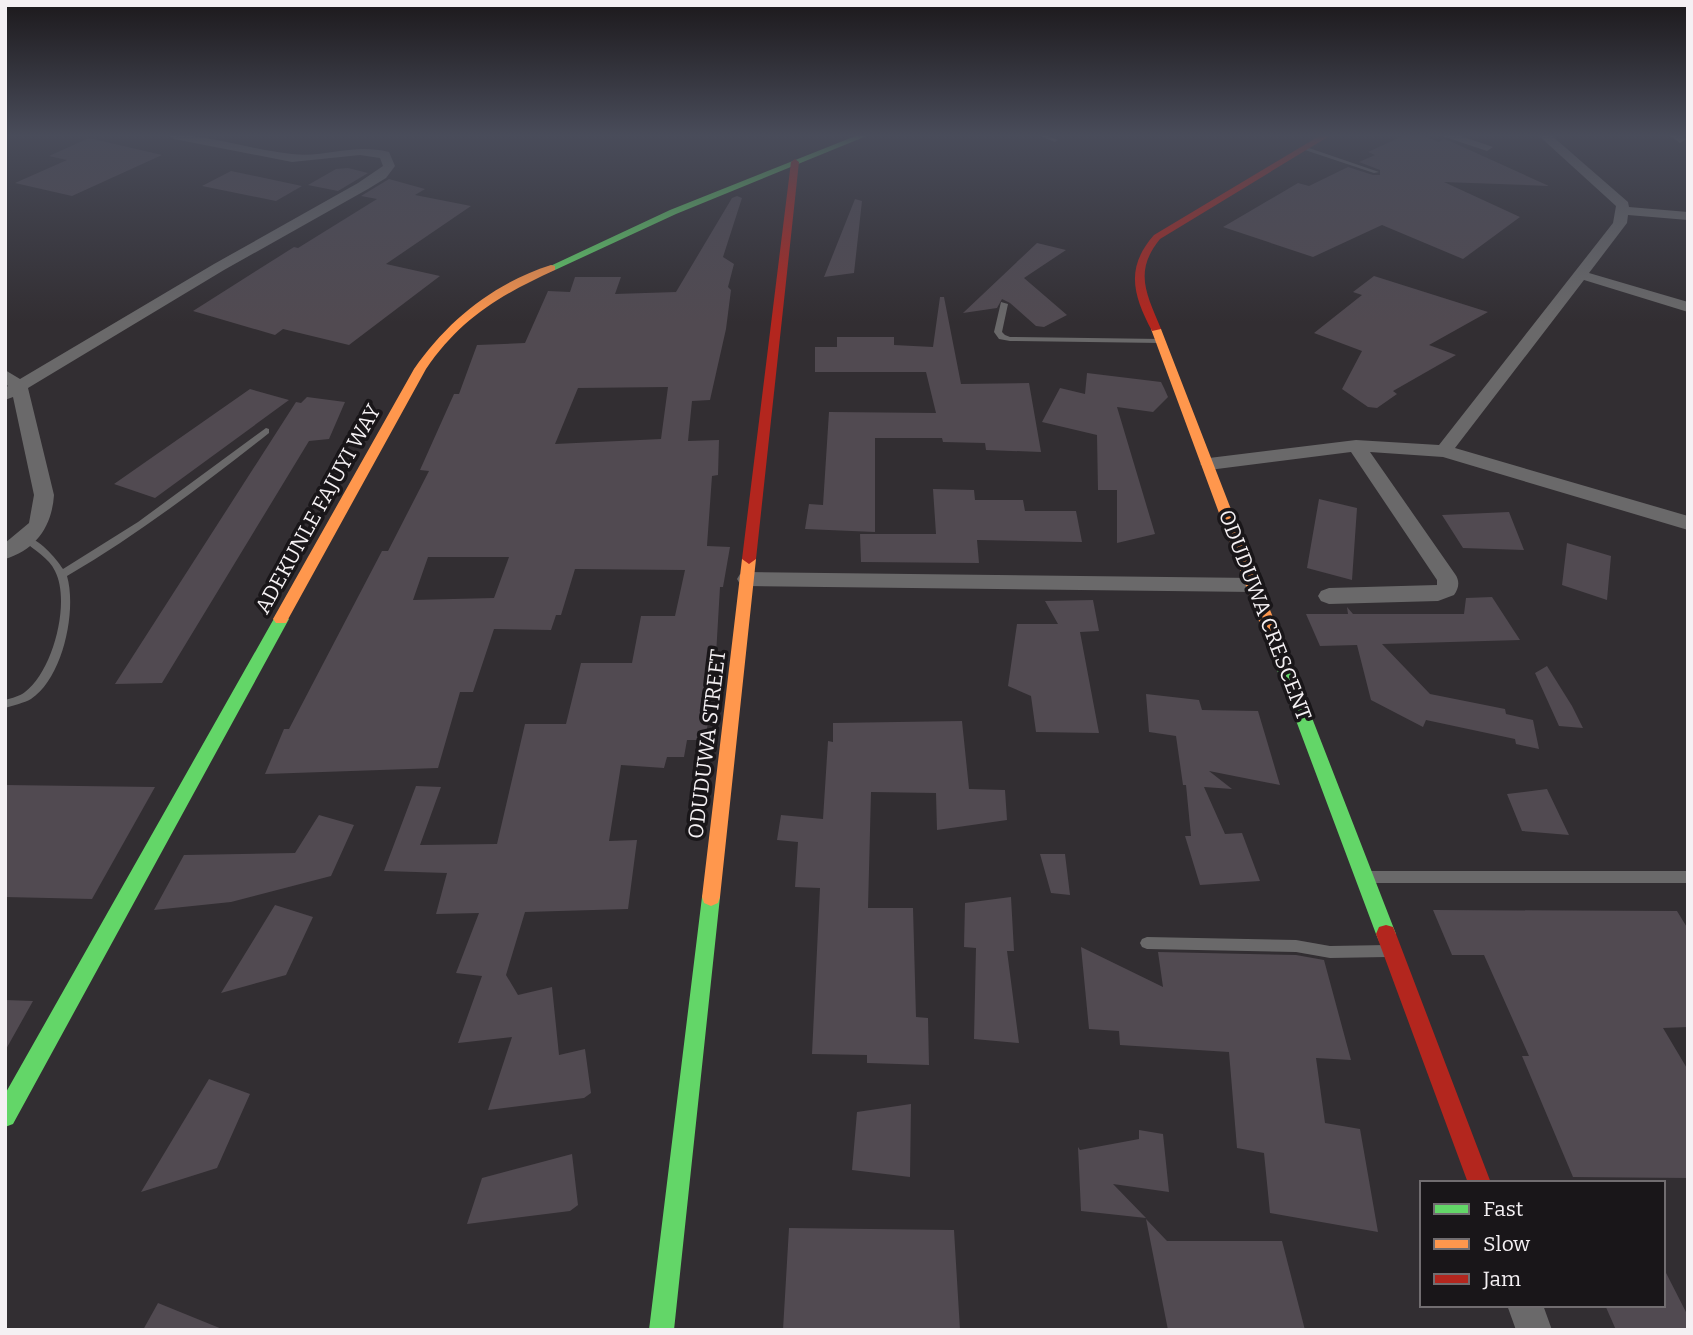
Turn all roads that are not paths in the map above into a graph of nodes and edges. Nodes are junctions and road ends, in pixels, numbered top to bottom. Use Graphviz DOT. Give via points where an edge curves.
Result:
graph roads {
  1 [pos="343,197"];
  2 [pos="712,197"];
  3 [pos="791,197"];
  4 [pos="1223,197"];
  5 [pos="1614,197"];
  6 [pos="1623,211"];
  7 [pos="1688,216"];
  8 [pos="1582,275"];
  9 [pos="1004,304"];
  10 [pos="1688,307"];
  11 [pos="1161,341"];
  12 [pos="10,386"];
  13 [pos="266,431"];
  14 [pos="1356,446"];
  15 [pos="1444,451"];
  16 [pos="1209,464"];
  17 [pos="1688,523"];
  18 [pos="27,539"];
  19 [pos="5,552"];
  20 [pos="62,574"];
  21 [pos="747,579"];
  22 [pos="1254,585"];
  23 [pos="1329,596"];
  24 [pos="5,704"];
  25 [pos="1364,877"];
  26 [pos="1688,877"];
  27 [pos="1147,943"];
  28 [pos="1393,951"];
  29 [pos="5,1116"];
  30 [pos="1479,1181"];
  31 [pos="1526,1307"];
  32 [pos="661,1330"];
  33 [pos="1534,1330"];
  1 -- 12 [label="street"];
  2 -- 29 [label="street, ADEKUNLE FAJUYI WAY" via="537,272 484,303 442,338"];
  3 -- 21 [label="street, ODUDUWA STREET"];
  4 -- 11 [label="street, ODUDUWA CRESCENT" via="1157,237 1141,253 1137,268 1140,286"];
  5 -- 6 [label="street"];
  6 -- 7 [label="street"];
  6 -- 8 [label="street" via="1620,223"];
  8 -- 10 [label="street"];
  8 -- 15 [label="street"];
  9 -- 11 [label="lane" via="998,332 1010,339"];
  11 -- 16 [label="street, ODUDUWA CRESCENT"];
  12 -- 18 [label="street" via="44,495 38,528"];
  13 -- 20 [label="lane" via="158,515"];
  14 -- 15 [label="street"];
  14 -- 16 [label="street"];
  14 -- 23 [label="street" via="1449,585 1438,593"];
  15 -- 17 [label="street"];
  16 -- 22 [label="street, ODUDUWA CRESCENT"];
  18 -- 19 [label="street"];
  18 -- 20 [label="lane" via="53,560"];
  20 -- 24 [label="lane" via="68,607 52,667 32,693"];
  21 -- 22 [label="street"];
  21 -- 32 [label="street, ODUDUWA STREET"];
  22 -- 25 [label="street, ODUDUWA CRESCENT"];
  25 -- 26 [label="lane"];
  25 -- 28 [label="street, ODUDUWA CRESCENT"];
  27 -- 28 [label="lane"];
  28 -- 30 [label="street, ODUDUWA CRESCENT"];
  31 -- 33 [label="street"];
}
